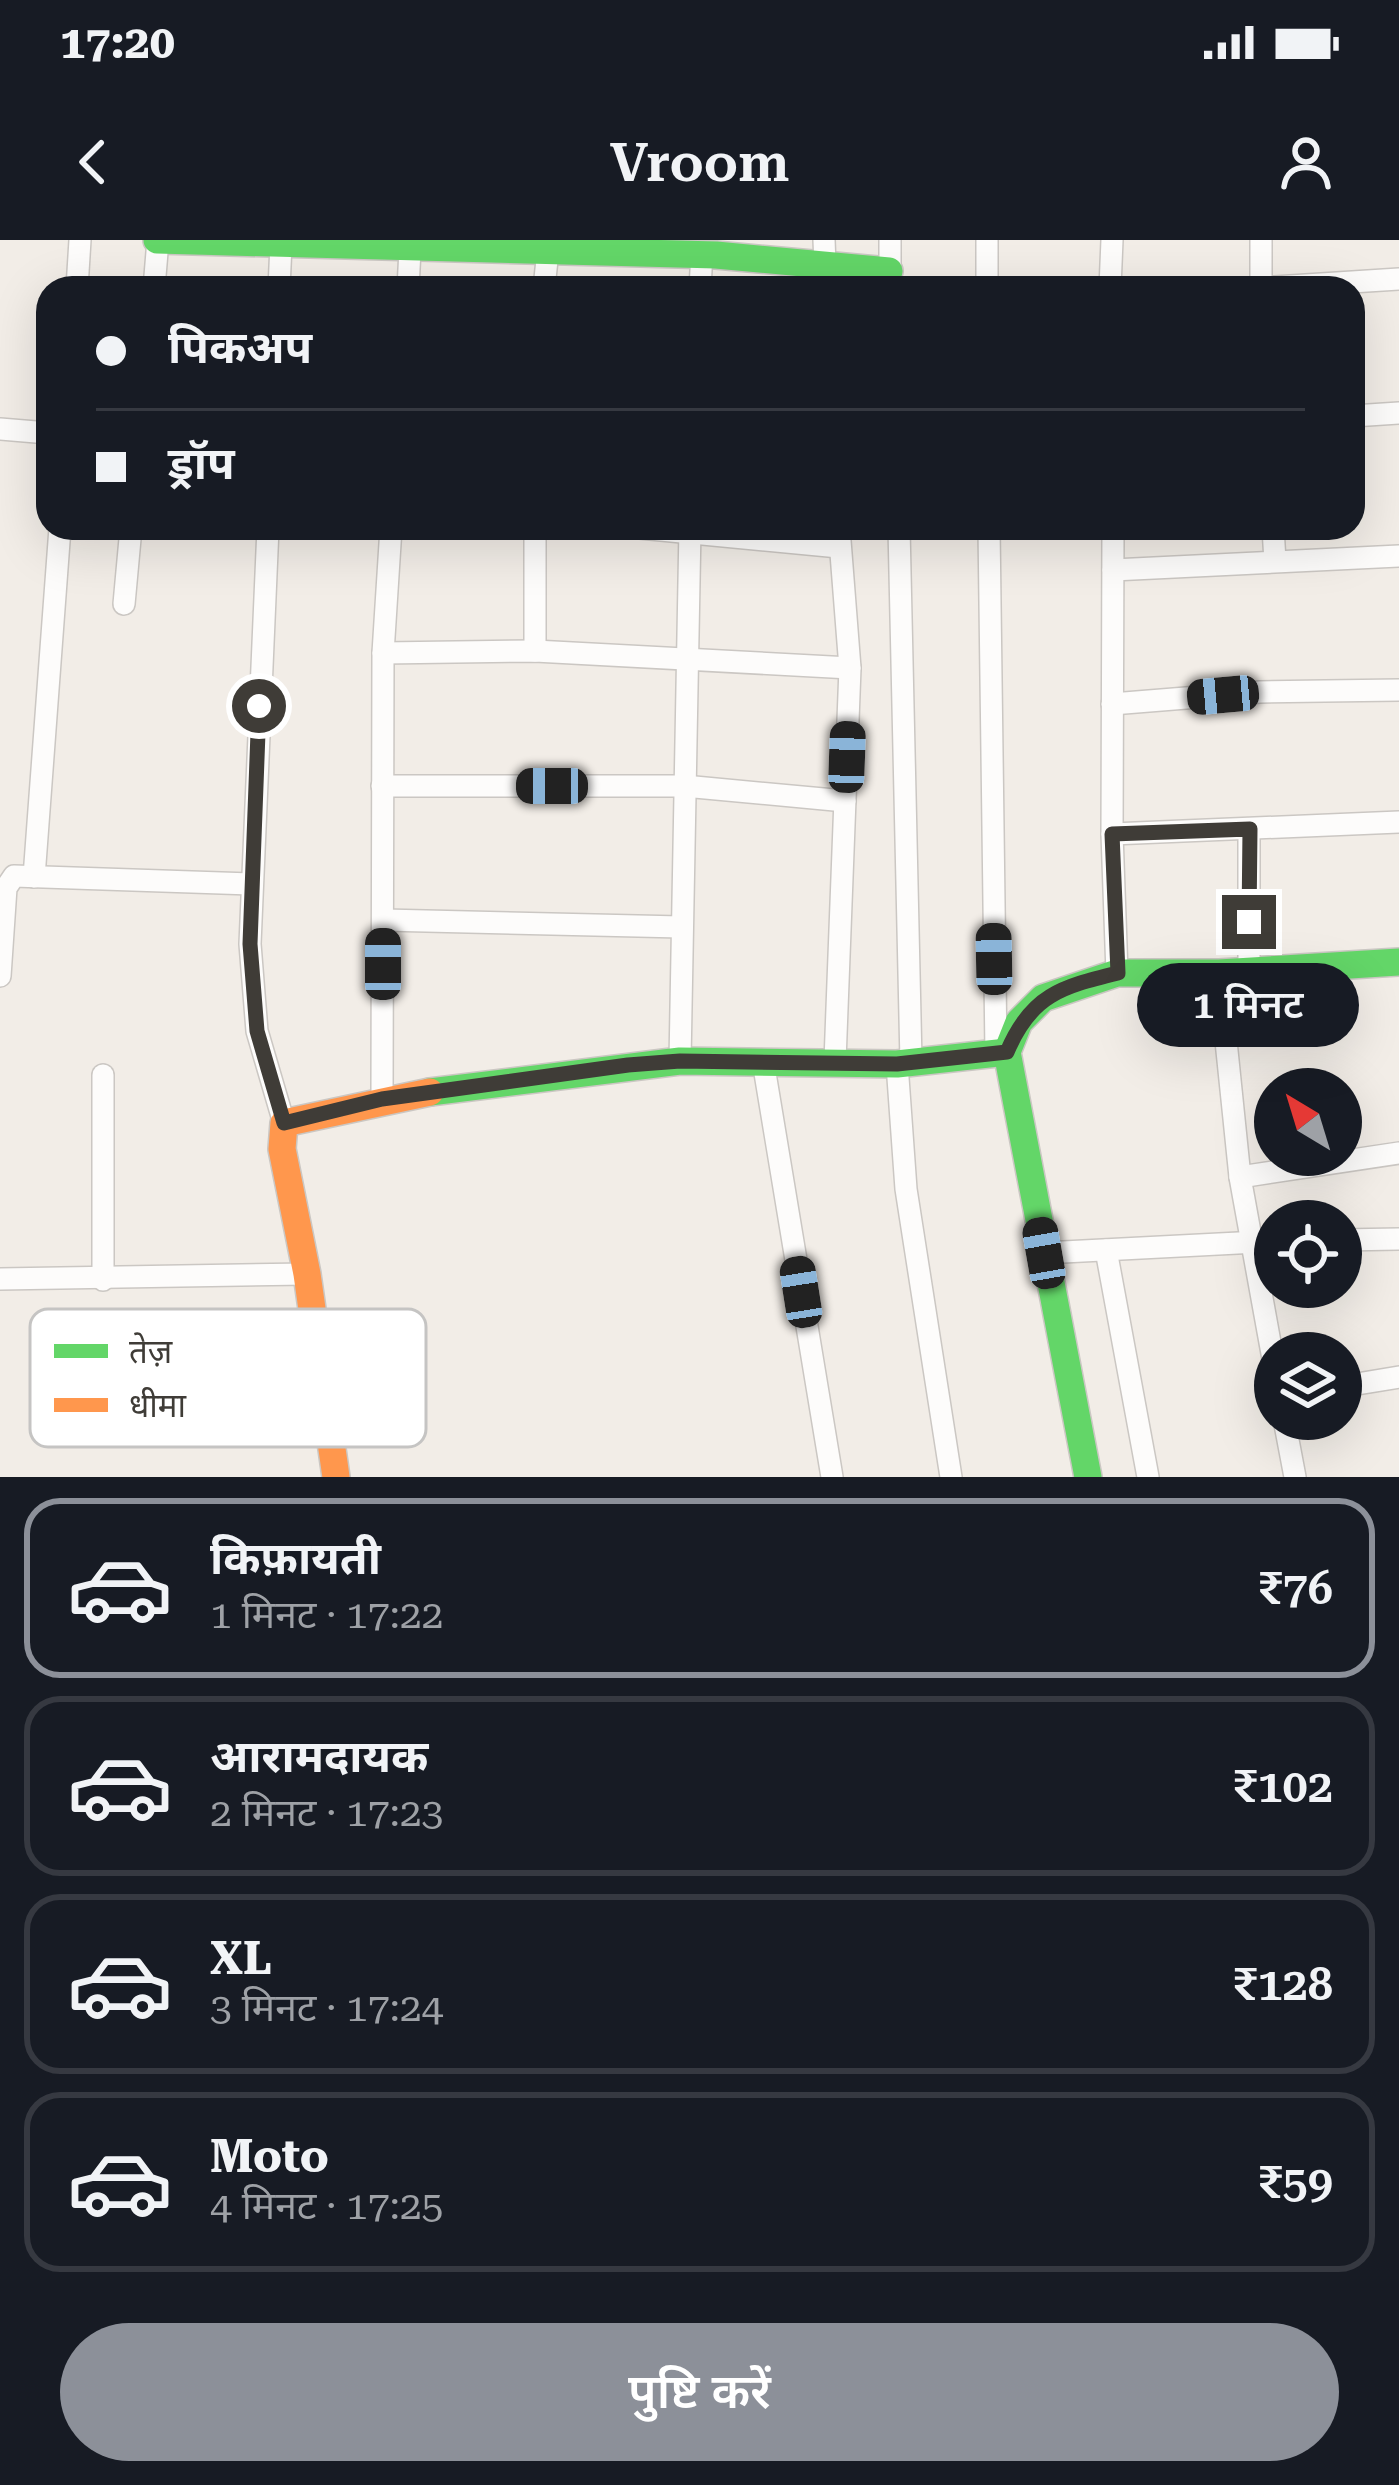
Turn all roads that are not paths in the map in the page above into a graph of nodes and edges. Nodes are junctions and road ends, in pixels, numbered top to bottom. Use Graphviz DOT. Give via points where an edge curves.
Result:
graph roads {
  1 [pos="80,240"];
  2 [pos="158,240"];
  3 [pos="890,240"];
  4 [pos="986,240"];
  5 [pos="1112,240"];
  6 [pos="1261,240"];
  7 [pos="281,245"];
  8 [pos="548,246"];
  9 [pos="410,250"];
  10 [pos="702,253"];
  11 [pos="825,263"];
  12 [pos="78,276"];
  13 [pos="155,276"];
  14 [pos="280,276"];
  15 [pos="409,276"];
  16 [pos="545,276"];
  17 [pos="701,276"];
  18 [pos="878,276"];
  19 [pos="890,276"];
  20 [pos="987,276"];
  21 [pos="1110,276"];
  22 [pos="1260,276"];
  23 [pos="1399,279"];
  24 [pos="1365,281"];
  25 [pos="1399,413"];
  26 [pos="1365,415"];
  27 [pos="0,429"];
  28 [pos="36,433"];
  29 [pos="59,540"];
  30 [pos="130,540"];
  31 [pos="267,540"];
  32 [pos="390,540"];
  33 [pos="535,540"];
  34 [pos="690,540"];
  35 [pos="839,540"];
  36 [pos="899,540"];
  37 [pos="989,540"];
  38 [pos="1113,540"];
  39 [pos="1274,540"];
  40 [pos="1399,556"];
  41 [pos="1275,561"];
  42 [pos="1113,570"];
  43 [pos="124,604"];
  44 [pos="535,651"];
  45 [pos="382,653"];
  46 [pos="687,660"];
  47 [pos="850,668"];
  48 [pos="1399,690"];
  49 [pos="1112,704"];
  50 [pos="382,786"];
  51 [pos="684,786"];
  52 [pos="845,801"];
  53 [pos="1399,822"];
  54 [pos="1250,829"];
  55 [pos="1112,834"];
  56 [pos="34,877"];
  57 [pos="251,884"];
  58 [pos="384,920"];
  59 [pos="682,927"];
  60 [pos="1399,962"];
  61 [pos="1249,969"];
  62 [pos="1118,973"];
  63 [pos="1219,974"];
  64 [pos="0,976"];
  65 [pos="1002,1053"];
  66 [pos="680,1061"];
  67 [pos="763,1061"];
  68 [pos="835,1061"];
  69 [pos="904,1063"];
  70 [pos="103,1075"];
  71 [pos="382,1099"];
  72 [pos="284,1123"];
  73 [pos="1399,1153"];
  74 [pos="1240,1177"];
  75 [pos="1399,1239"];
  76 [pos="1362,1240"];
  77 [pos="1252,1242"];
  78 [pos="1106,1250"];
  79 [pos="1044,1253"];
  80 [pos="308,1274"];
  81 [pos="0,1279"];
  82 [pos="103,1280"];
  83 [pos="313,1309"];
  84 [pos="1268,1332"];
  85 [pos="1399,1377"];
  86 [pos="1362,1383"];
  87 [pos="1288,1440"];
  88 [pos="332,1447"];
  89 [pos="336,1477"];
  90 [pos="832,1477"];
  91 [pos="951,1477"];
  92 [pos="1088,1477"];
  93 [pos="1148,1477"];
  94 [pos="1294,1477"];
  1 -- 12 [label="street"];
  2 -- 7 [label="street"];
  2 -- 13 [label="street"];
  3 -- 19 [label="street"];
  4 -- 20 [label="street"];
  5 -- 21 [label="street"];
  6 -- 22 [label="street"];
  7 -- 9 [label="street"];
  7 -- 14 [label="street"];
  8 -- 9 [label="street"];
  8 -- 10 [label="street"];
  8 -- 16 [label="street"];
  9 -- 15 [label="street"];
  10 -- 11 [label="street"];
  10 -- 17 [label="street"];
  11 -- 18 [label="street"];
  23 -- 24 [label="street"];
  25 -- 26 [label="street"];
  27 -- 28 [label="street"];
  29 -- 56 [label="street"];
  30 -- 43 [label="street"];
  31 -- 57 [label="street"];
  32 -- 45 [label="street"];
  33 -- 44 [label="street"];
  34 -- 46 [label="street"];
  35 -- 47 [label="street"];
  36 -- 69 [label="street"];
  37 -- 65 [label="street"];
  38 -- 42 [label="street"];
  39 -- 41 [label="street"];
  40 -- 41 [label="street"];
  41 -- 42 [label="street"];
  42 -- 49 [label="street"];
  44 -- 45 [label="street"];
  44 -- 46 [label="street"];
  45 -- 50 [label="street"];
  46 -- 47 [label="street"];
  46 -- 51 [label="street"];
  47 -- 52 [label="street"];
  48 -- 49 [label="street"];
  49 -- 55 [label="street"];
  50 -- 51 [label="street"];
  50 -- 58 [label="street"];
  51 -- 52 [label="street"];
  51 -- 59 [label="street"];
  52 -- 68 [label="street"];
  53 -- 54 [label="street"];
  54 -- 55 [label="street"];
  54 -- 61 [label="street"];
  55 -- 62 [label="street"];
  56 -- 57 [label="street"];
  56 -- 64 [label="street" via="14,876 6,888"];
  57 -- 72 [label="street" via="257,1031"];
  58 -- 59 [label="street"];
  58 -- 71 [label="street"];
  59 -- 66 [label="street"];
  60 -- 61 [label="street"];
  61 -- 63 [label="street"];
  62 -- 63 [label="street"];
  62 -- 65 [label="street" via="1043,998"];
  63 -- 74 [label="street"];
  65 -- 69 [label="street"];
  65 -- 79 [label="street"];
  66 -- 67 [label="street"];
  66 -- 71 [label="street"];
  67 -- 68 [label="street"];
  67 -- 90 [label="street"];
  68 -- 69 [label="street"];
  69 -- 91 [label="street" via="906,1190"];
  70 -- 82 [label="street"];
  71 -- 72 [label="street"];
  72 -- 80 [label="street" via="282,1150"];
  73 -- 74 [label="street"];
  74 -- 77 [label="street"];
  75 -- 76 [label="street"];
  77 -- 78 [label="street"];
  77 -- 84 [label="street"];
  78 -- 79 [label="street"];
  78 -- 93 [label="street"];
  79 -- 92 [label="street"];
  80 -- 82 [label="street"];
  80 -- 83 [label="street"];
  81 -- 82 [label="street"];
  85 -- 86 [label="street"];
  87 -- 94 [label="street"];
  88 -- 89 [label="street"];
}
